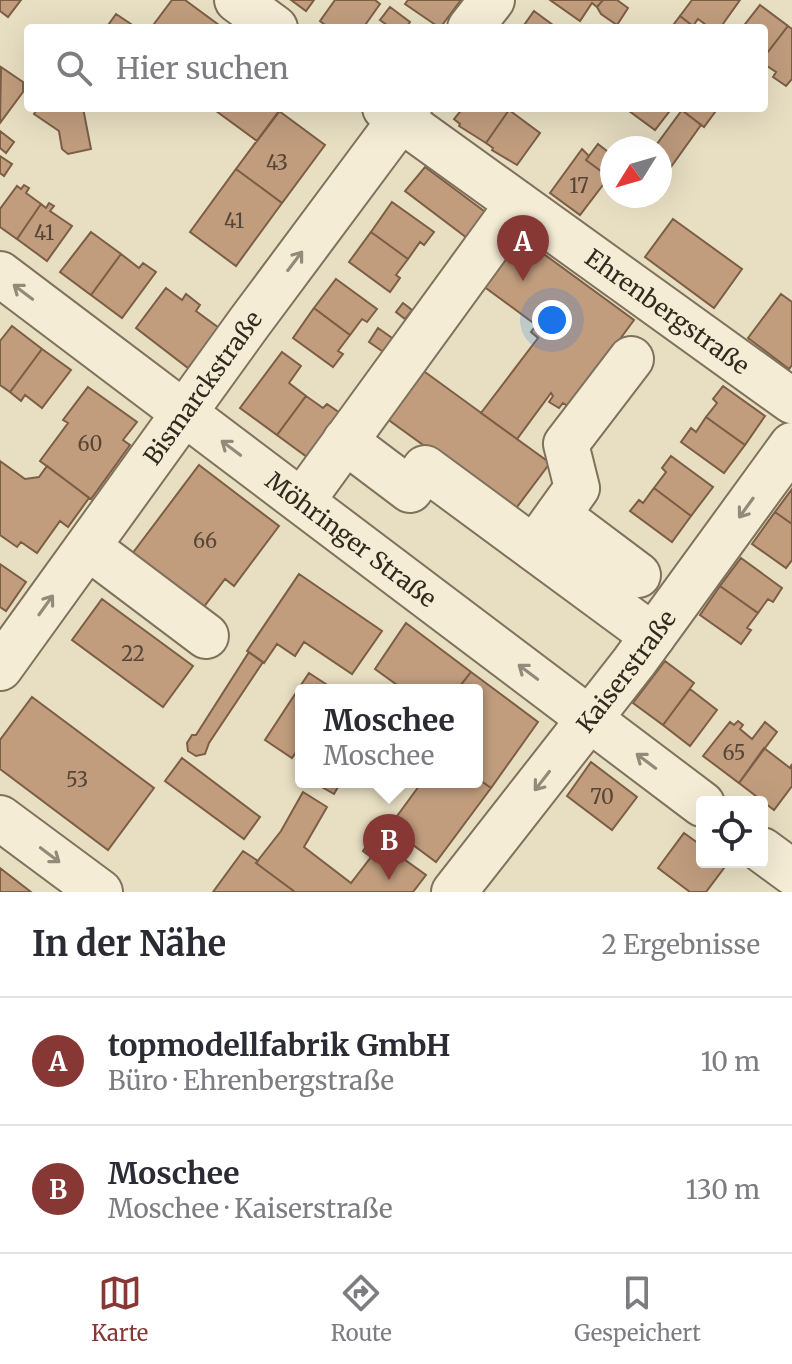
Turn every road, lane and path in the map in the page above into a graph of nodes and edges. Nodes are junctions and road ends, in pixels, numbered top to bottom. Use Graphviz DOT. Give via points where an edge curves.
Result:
graph roads {
  1 [pos="237,0"];
  2 [pos="492,0"];
  3 [pos="270,24"];
  4 [pos="473,24"];
  5 [pos="398,112"];
  6 [pos="518,204"];
  7 [pos="0,274"];
  8 [pos="631,359"];
  9 [pos="792,401"];
  10 [pos="185,413"];
  11 [pos="345,441"];
  12 [pos="792,445"];
  13 [pos="302,501"];
  14 [pos="546,532"];
  15 [pos="88,547"];
  16 [pos="638,575"];
  17 [pos="206,636"];
  18 [pos="653,636"];
  19 [pos="0,668"];
  20 [pos="590,720"];
  21 [pos="696,800"];
  22 [pos="0,818"];
  23 [pos="768,854"];
  24 [pos="792,872"];
  25 [pos="100,892"];
  26 [pos="454,892"];
  1 -- 3 [label="street"];
  2 -- 4 [label="street"];
  5 -- 6 [label="street, Ehrenbergstraße"];
  10 -- 5 [label="street, Bismarckstraße, one-way"];
  6 -- 9 [label="street, Ehrenbergstraße"];
  6 -- 11 [label="street"];
  10 -- 7 [label="street, Möhringer Straße, one-way"];
  8 -- 14 [label="street" via="566,444 577,488"];
  13 -- 10 [label="street, Möhringer Straße, one-way"];
  10 -- 15 [label="street, Bismarckstraße"];
  11 -- 13 [label="street"];
  11 -- 14 [label="street" via="410,490 425,468"];
  12 -- 18 [label="street, Kaiserstraße, one-way"];
  20 -- 13 [label="street, Möhringer Straße, one-way"];
  14 -- 16 [label="street"];
  14 -- 18 [label="street"];
  15 -- 17 [label="street"];
  19 -- 15 [label="street, Bismarckstraße, one-way"];
  18 -- 20 [label="street, Kaiserstraße"];
  21 -- 20 [label="street, Möhringer Straße, one-way"];
  20 -- 26 [label="street, Kaiserstraße, one-way"];
  22 -- 25 [label="street, one-way"];
  23 -- 24 [label="street"];
}
